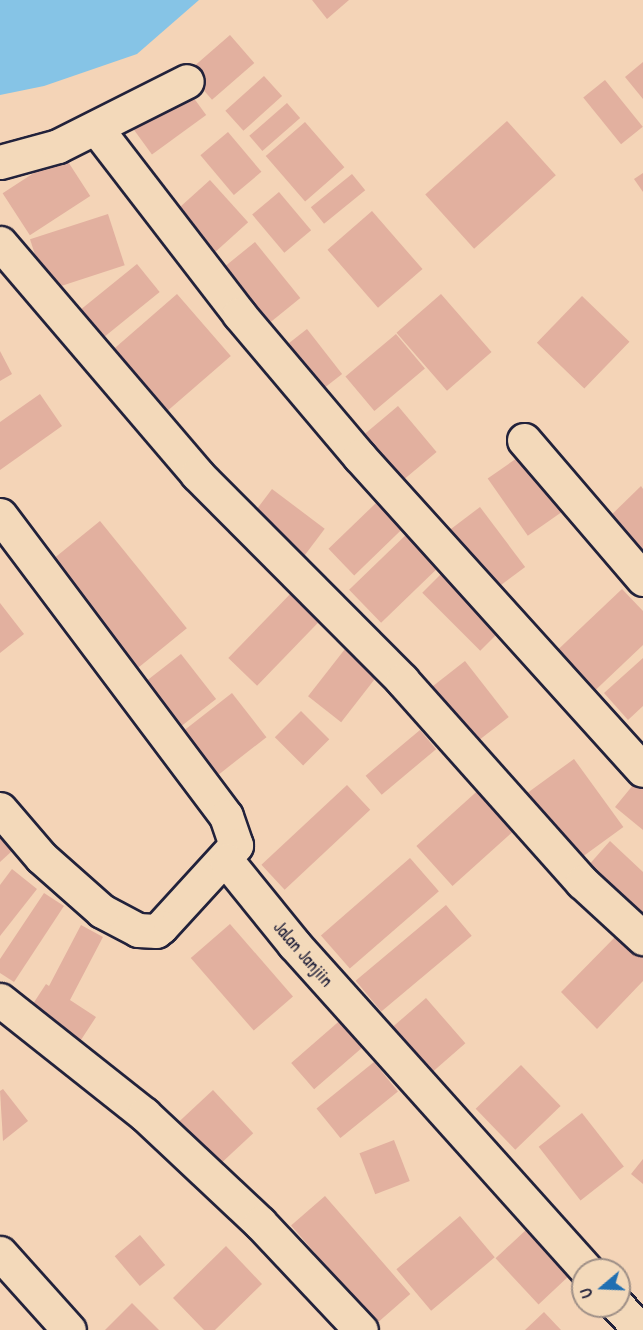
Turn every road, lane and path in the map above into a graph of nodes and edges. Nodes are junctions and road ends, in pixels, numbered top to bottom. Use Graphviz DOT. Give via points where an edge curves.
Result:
graph roads {
  1 [pos="187,81"];
  2 [pos="96,128"];
  3 [pos="0,162"];
  4 [pos="0,243"];
  5 [pos="524,441"];
  6 [pos="0,515"];
  7 [pos="643,579"];
  8 [pos="643,770"];
  9 [pos="0,809"];
  10 [pos="226,860"];
  11 [pos="643,938"];
  12 [pos="0,1000"];
  13 [pos="0,1253"];
  14 [pos="575,1258"];
  15 [pos="629,1318"];
  16 [pos="69,1330"];
  17 [pos="361,1330"];
  18 [pos="640,1330"];
  1 -- 2 [label="street"];
  2 -- 3 [label="street" via="58,146"];
  2 -- 8 [label="street" via="239,314 359,456"];
  4 -- 11 [label="street" via="197,474 402,680 582,882"];
  5 -- 7 [label="street"];
  6 -- 10 [label="street" via="226,816 236,845"];
  9 -- 10 [label="street" via="41,857 102,911 138,930 156,931 162,927"];
  10 -- 14 [label="street, Jalan Janjiin" via="294,944"];
  12 -- 17 [label="street" via="144,1114 260,1223"];
  13 -- 16 [label="street"];
  15 -- 18 [label="street"];
}
